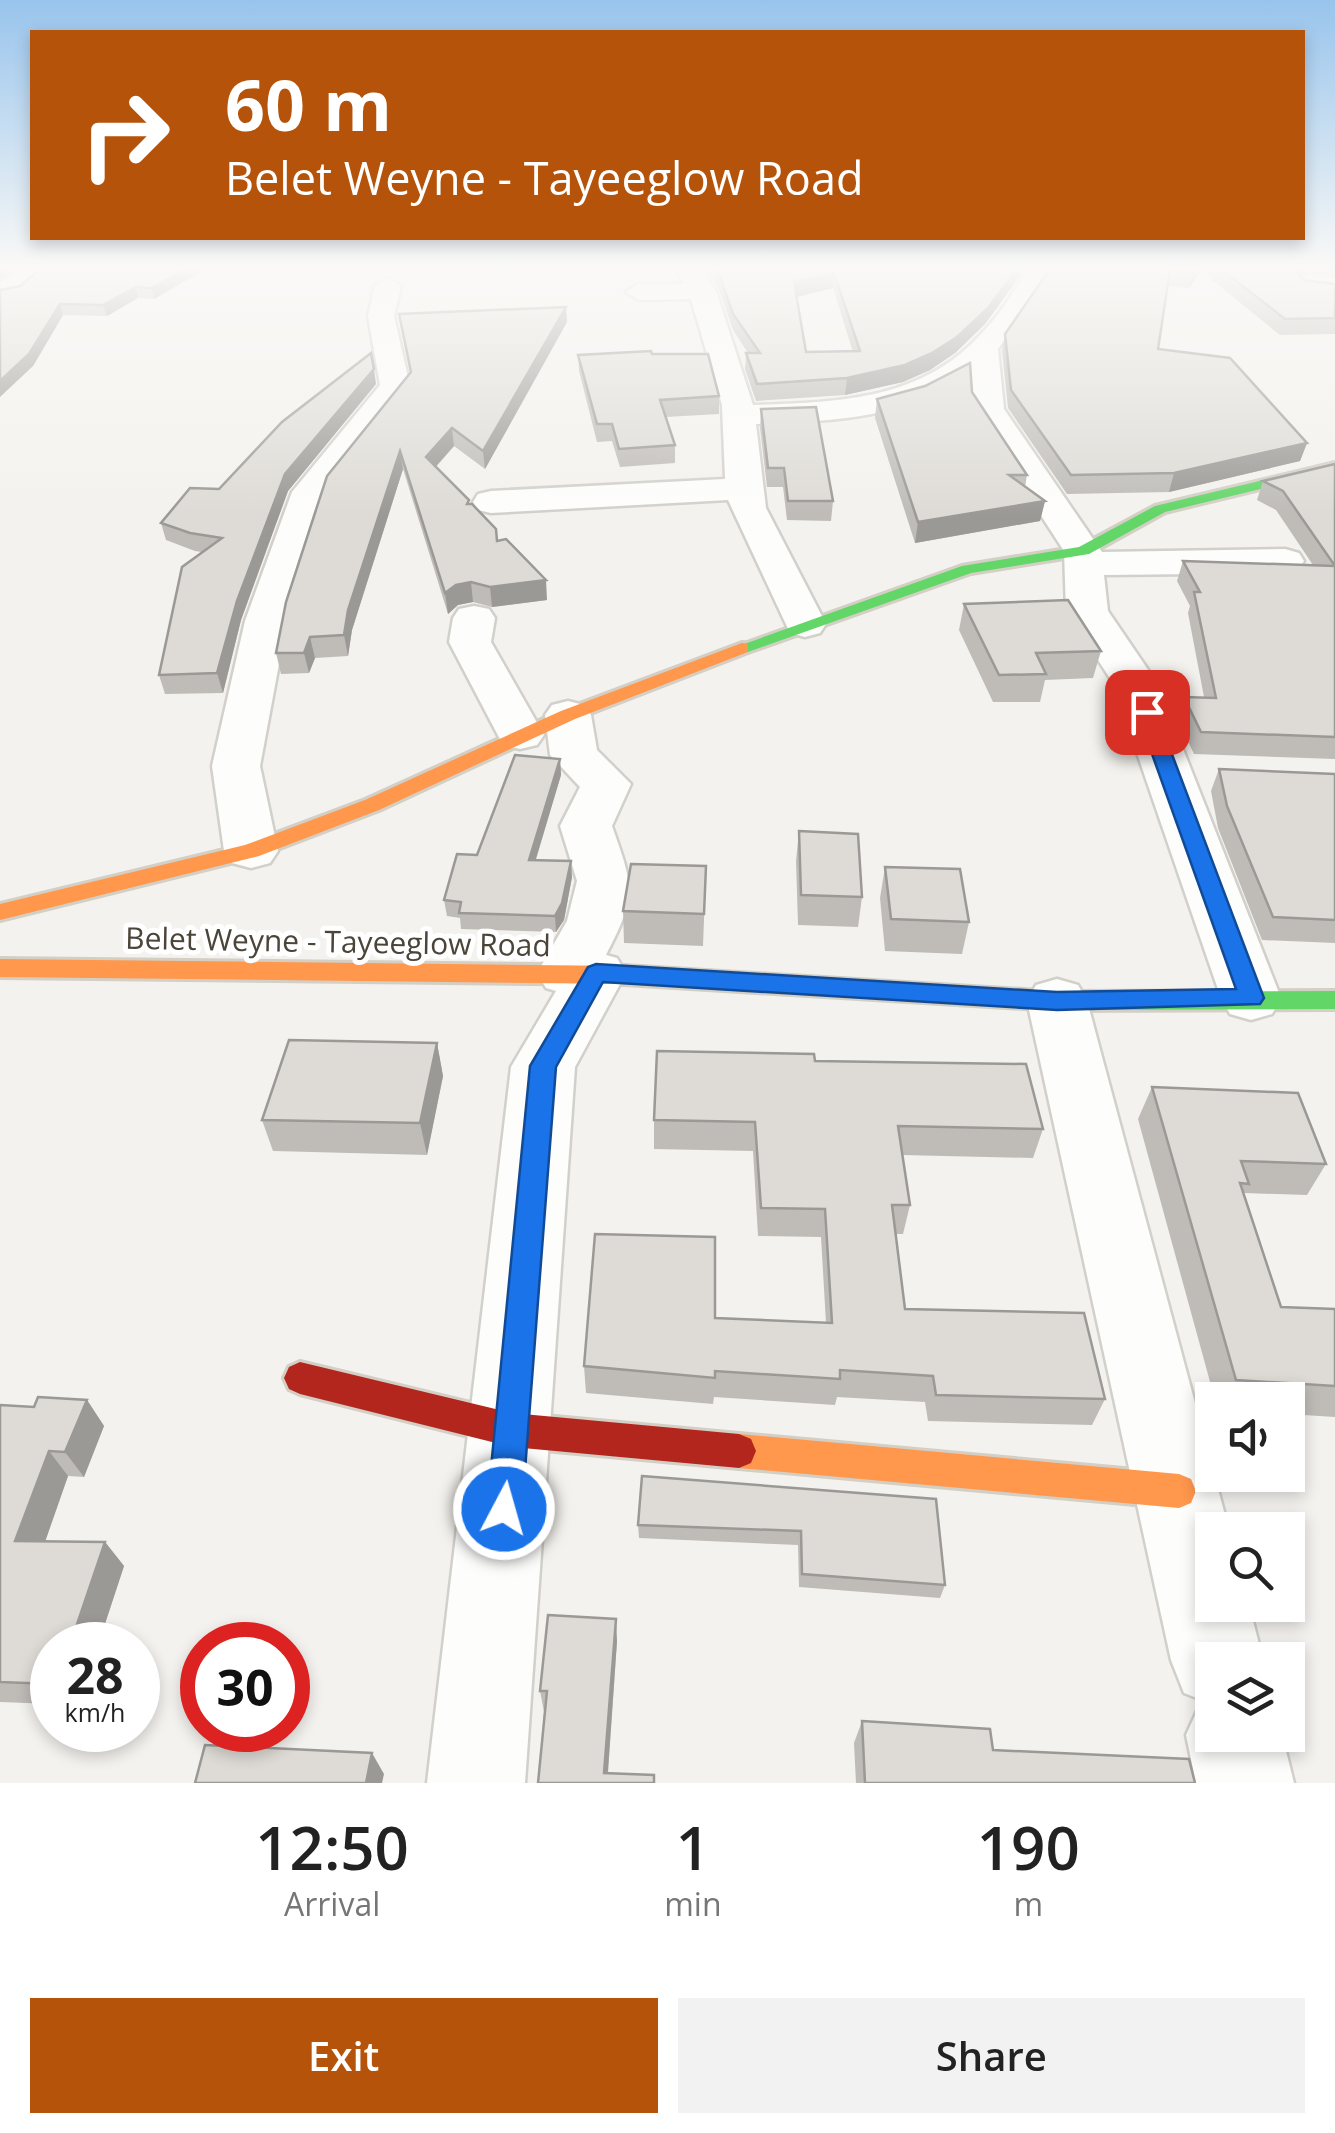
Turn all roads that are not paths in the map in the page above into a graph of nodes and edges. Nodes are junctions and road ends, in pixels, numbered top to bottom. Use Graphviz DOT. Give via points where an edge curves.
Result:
graph roads {
  1 [pos="387,349"];
  2 [pos="718,349"];
  3 [pos="984,349"];
  4 [pos="740,416"];
  5 [pos="1335,467"];
  6 [pos="742,490"];
  7 [pos="491,502"];
  8 [pos="1084,557"];
  9 [pos="1285,561"];
  10 [pos="474,618"];
  11 [pos="805,624"];
  12 [pos="568,716"];
  13 [pos="520,735"];
  14 [pos="1170,771"];
  15 [pos="1225,774"];
  16 [pos="251,851"];
  17 [pos="0,912"];
  18 [pos="0,968"];
  19 [pos="582,973"];
  20 [pos="1252,998"];
  21 [pos="1335,1000"];
  22 [pos="1057,1001"];
  23 [pos="300,1378"];
  24 [pos="512,1430"];
  25 [pos="1179,1491"];
  26 [pos="1213,1642"];
  27 [pos="1238,1752"];
  28 [pos="476,1783"];
  29 [pos="1245,1783"];
  1 -- 16 [label="street" via="394,386 310,492 266,621 236,766"];
  2 -- 4 [label="street"];
  3 -- 4 [label="street" via="929,392 865,409"];
  3 -- 8 [label="street" via="988,408"];
  4 -- 6 [label="street"];
  5 -- 8 [label="street" via="1160,509"];
  6 -- 7 [label="street"];
  6 -- 11 [label="street"];
  8 -- 9 [label="street"];
  8 -- 11 [label="street" via="968,569"];
  8 -- 14 [label="street" via="1087,611 1135,683"];
  10 -- 13 [label="street" via="470,642"];
  11 -- 12 [label="street"];
  12 -- 13 [label="street"];
  12 -- 19 [label="street" via="574,756 606,784 586,826 604,881"];
  13 -- 16 [label="street" via="372,805"];
  14 -- 15 [label="street"];
  14 -- 20 [label="street"];
  16 -- 17 [label="street"];
  18 -- 19 [label="street, Belet Weyne - Tayeeglow Road"];
  19 -- 22 [label="street, Belet Weyne - Tayeeglow Road"];
  19 -- 24 [label="street" via="543,1066"];
  20 -- 21 [label="street, Belet Weyne - Tayeeglow Road"];
  20 -- 22 [label="street, Belet Weyne - Tayeeglow Road"];
  22 -- 25 [label="street"];
  23 -- 24 [label="street"];
  24 -- 25 [label="street"];
  24 -- 28 [label="street"];
  25 -- 26 [label="street"];
  27 -- 29 [label="street"];
}
